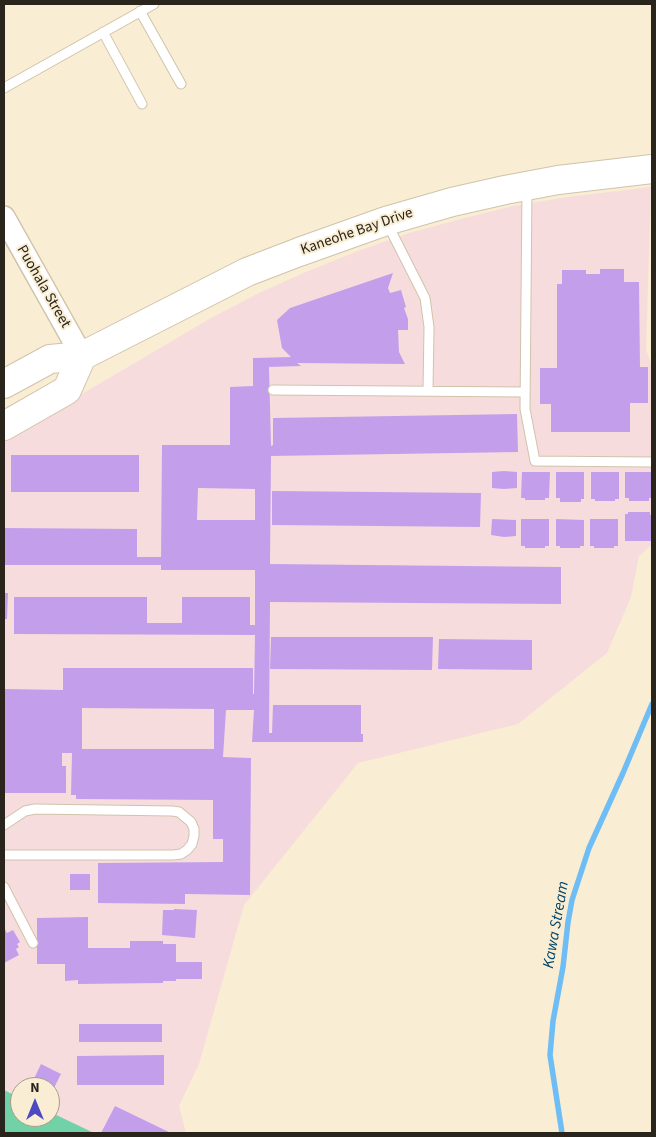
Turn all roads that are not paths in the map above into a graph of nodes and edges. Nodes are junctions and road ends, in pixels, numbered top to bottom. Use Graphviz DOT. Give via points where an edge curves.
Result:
graph roads {
  1 [pos="154,4"];
  2 [pos="140,11"];
  3 [pos="103,32"];
  4 [pos="181,84"];
  5 [pos="4,88"];
  6 [pos="142,104"];
  7 [pos="652,169"];
  8 [pos="526,186"];
  9 [pos="4,217"];
  10 [pos="386,221"];
  11 [pos="82,356"];
  12 [pos="4,384"];
  13 [pos="273,390"];
  14 [pos="428,391"];
  15 [pos="525,392"];
  16 [pos="4,426"];
  17 [pos="651,462"];
  18 [pos="4,825"];
  19 [pos="4,855"];
  20 [pos="4,887"];
  21 [pos="33,943"];
  1 -- 2 [label="lane"];
  2 -- 3 [label="lane"];
  2 -- 4 [label="lane"];
  3 -- 5 [label="lane"];
  3 -- 6 [label="lane"];
  7 -- 8 [label="main road, Kaneohe Bay Drive"];
  8 -- 10 [label="main road, Kaneohe Bay Drive"];
  8 -- 15 [label="lane"];
  9 -- 11 [label="street, Puohala Street"];
  10 -- 11 [label="main road, Kaneohe Bay Drive" via="247,272"];
  10 -- 14 [label="lane" via="425,298 429,327"];
  11 -- 12 [label="main road, Kaneohe Bay Drive" via="50,359"];
  11 -- 16 [label="main road" via="66,390"];
  13 -- 14 [label="lane"];
  14 -- 15 [label="lane"];
  15 -- 17 [label="lane" via="526,417 535,461"];
  18 -- 19 [label="lane" via="25,811 35,809 172,811 179,812 191,822 194,836 187,850 173,856"];
  20 -- 21 [label="lane"];
}
